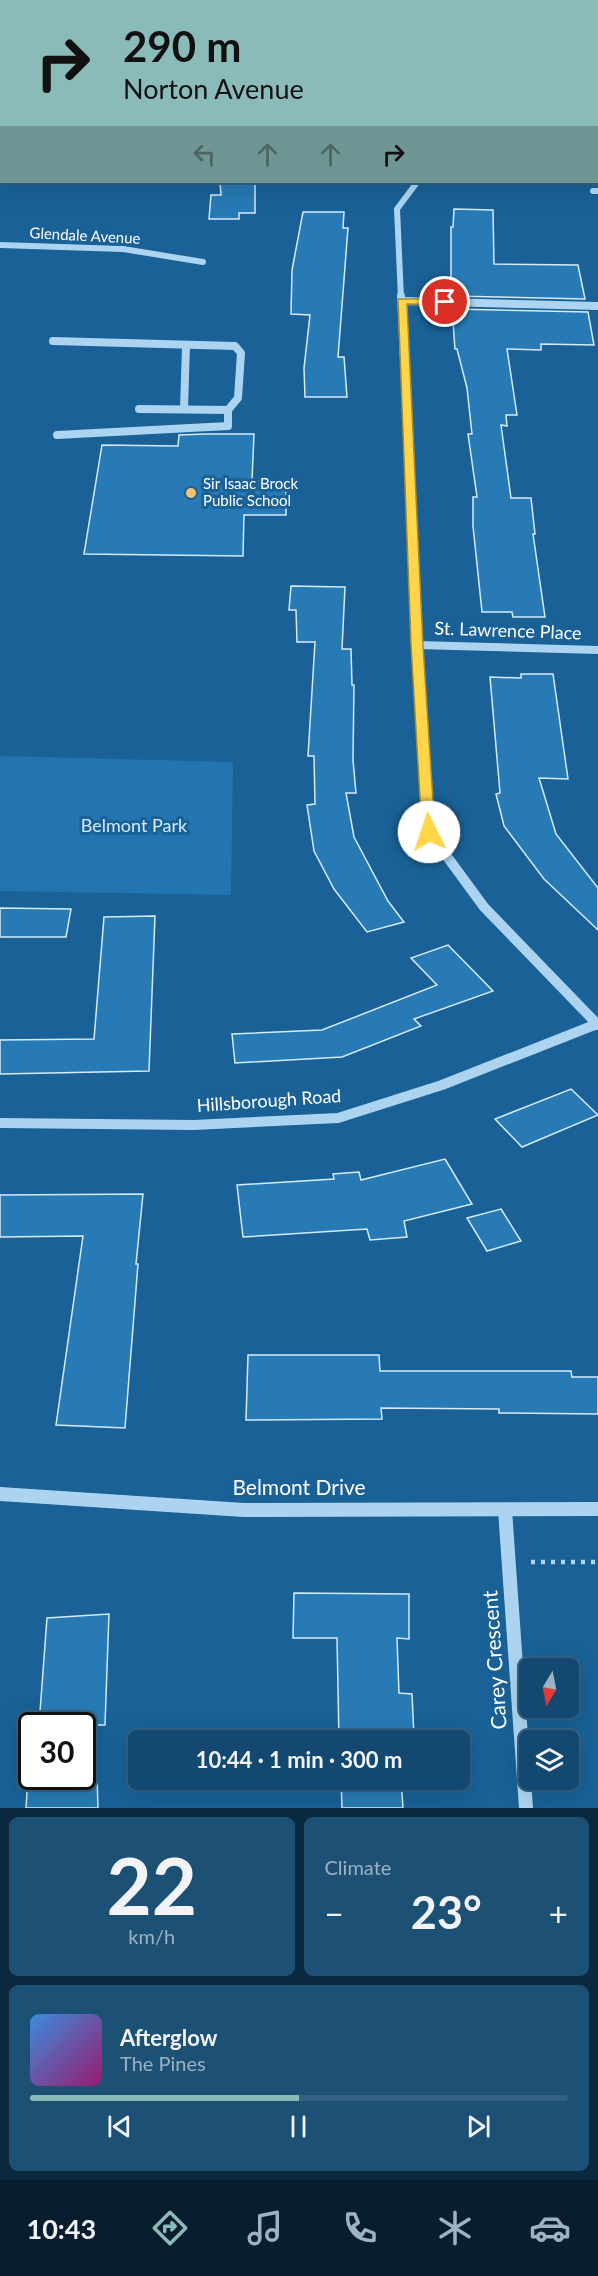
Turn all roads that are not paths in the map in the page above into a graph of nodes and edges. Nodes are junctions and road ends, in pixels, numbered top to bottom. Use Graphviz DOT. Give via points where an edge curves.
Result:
graph roads {
  1 [pos="415,184"];
  2 [pos="0,245"];
  3 [pos="203,262"];
  4 [pos="402,301"];
  5 [pos="598,306"];
  6 [pos="53,341"];
  7 [pos="186,345"];
  8 [pos="139,409"];
  9 [pos="184,409"];
  10 [pos="228,410"];
  11 [pos="57,435"];
  12 [pos="417,645"];
  13 [pos="598,650"];
  14 [pos="598,1025"];
  15 [pos="0,1123"];
  16 [pos="0,1494"];
  17 [pos="598,1509"];
  18 [pos="505,1510"];
  19 [pos="526,1808"];
  1 -- 4 [label="street" via="397,209"];
  2 -- 3 [label="street, Glendale Avenue" via="123,249"];
  4 -- 5 [label="street"];
  4 -- 12 [label="street"];
  6 -- 7 [label="street"];
  7 -- 9 [label="street"];
  7 -- 10 [label="street" via="235,346 241,353 238,398"];
  8 -- 9 [label="street"];
  9 -- 10 [label="street"];
  10 -- 11 [label="street" via="228,426"];
  12 -- 13 [label="street, St. Lawrence Place"];
  12 -- 14 [label="street" via="429,832 484,907"];
  14 -- 15 [label="street, Hillsborough Road" via="442,1085 338,1118 194,1125"];
  16 -- 18 [label="street, Belmont Drive" via="244,1510"];
  17 -- 18 [label="street, Belmont Drive"];
  18 -- 19 [label="street, Carey Crescent"];
}
